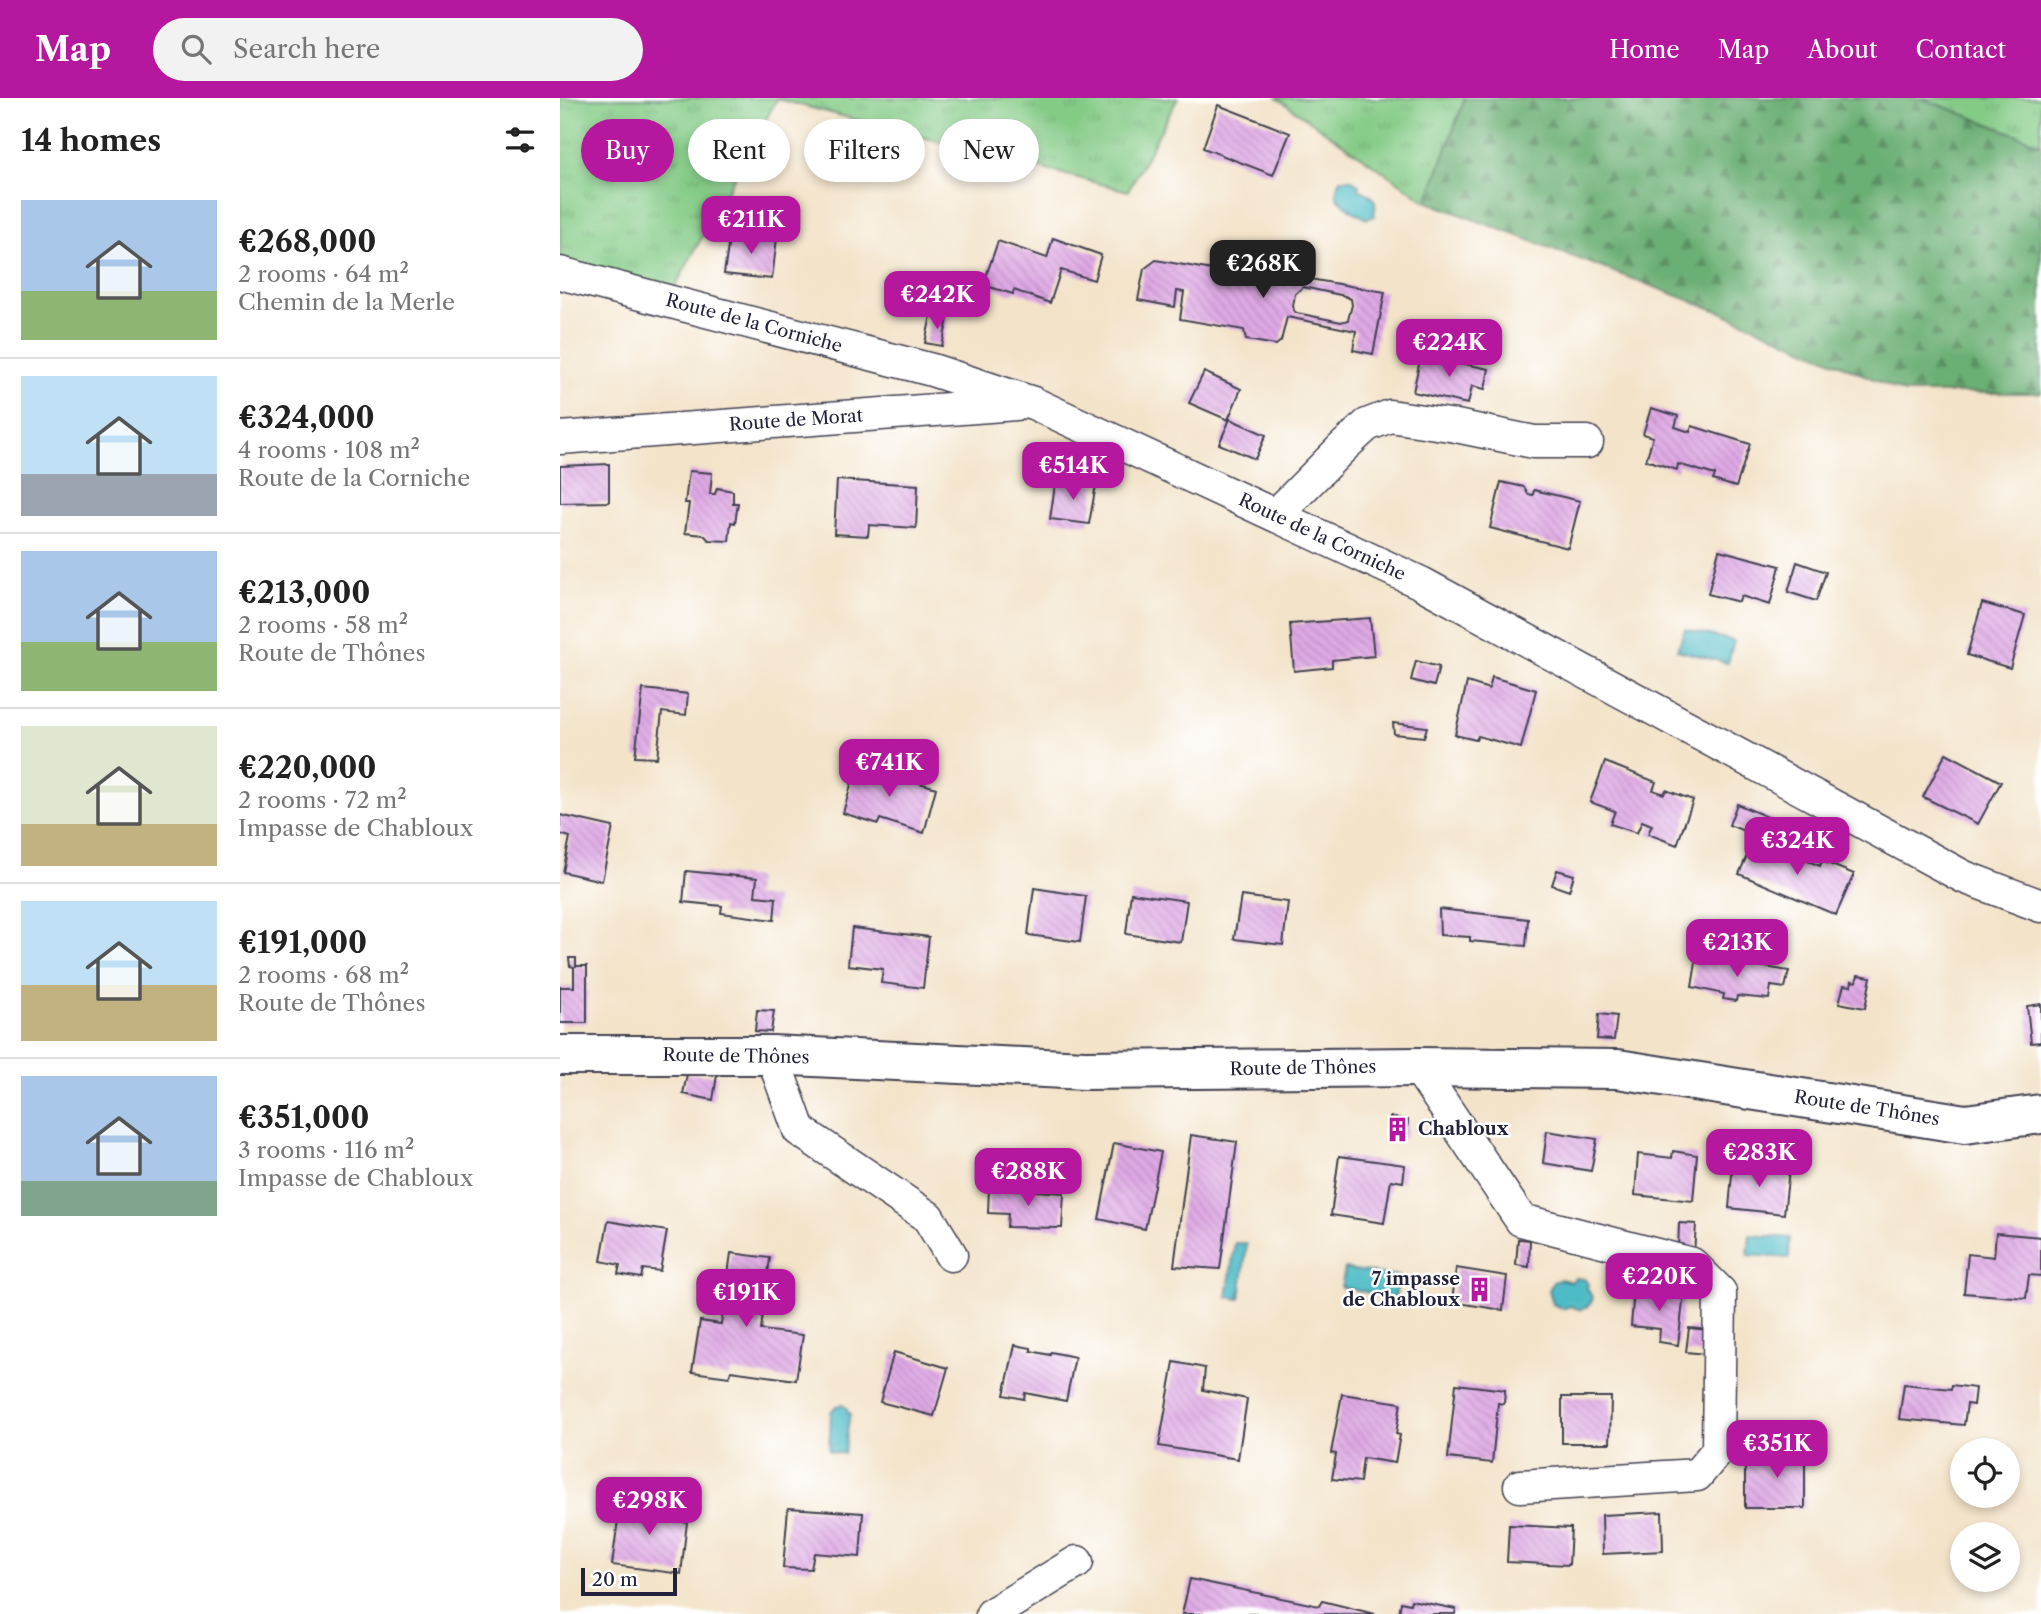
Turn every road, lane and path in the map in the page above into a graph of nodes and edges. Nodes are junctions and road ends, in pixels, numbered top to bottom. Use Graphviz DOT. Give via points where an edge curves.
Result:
graph roads {
  1 [pos="560,273"];
  2 [pos="1033,403"];
  3 [pos="560,438"];
  4 [pos="1587,442"];
  5 [pos="1276,515"];
  6 [pos="2041,906"];
  7 [pos="560,1055"];
  8 [pos="772,1055"];
  9 [pos="1418,1067"];
  10 [pos="2041,1114"];
  11 [pos="951,1255"];
  12 [pos="1520,1486"];
  13 [pos="1077,1562"];
  14 [pos="992,1614"];
  1 -- 2 [label="street, Route de la Corniche" via="932,370"];
  2 -- 3 [label="street, Route de Morat"];
  2 -- 5 [label="street, Route de la Corniche"];
  4 -- 5 [label="street" via="1534,442 1390,416 1367,425"];
  5 -- 6 [label="street, Route de la Corniche" via="1421,583 1964,877"];
  7 -- 8 [label="main road, Route de Thônes"];
  8 -- 9 [label="main road, Route de Thônes" via="1085,1070"];
  8 -- 11 [label="street" via="799,1130 928,1217"];
  9 -- 10 [label="main road, Route de Thônes" via="1618,1069 1965,1124"];
  9 -- 12 [label="street" via="1521,1220 1692,1264 1720,1292 1718,1450 1697,1475"];
  13 -- 14 [label="street"];
}
